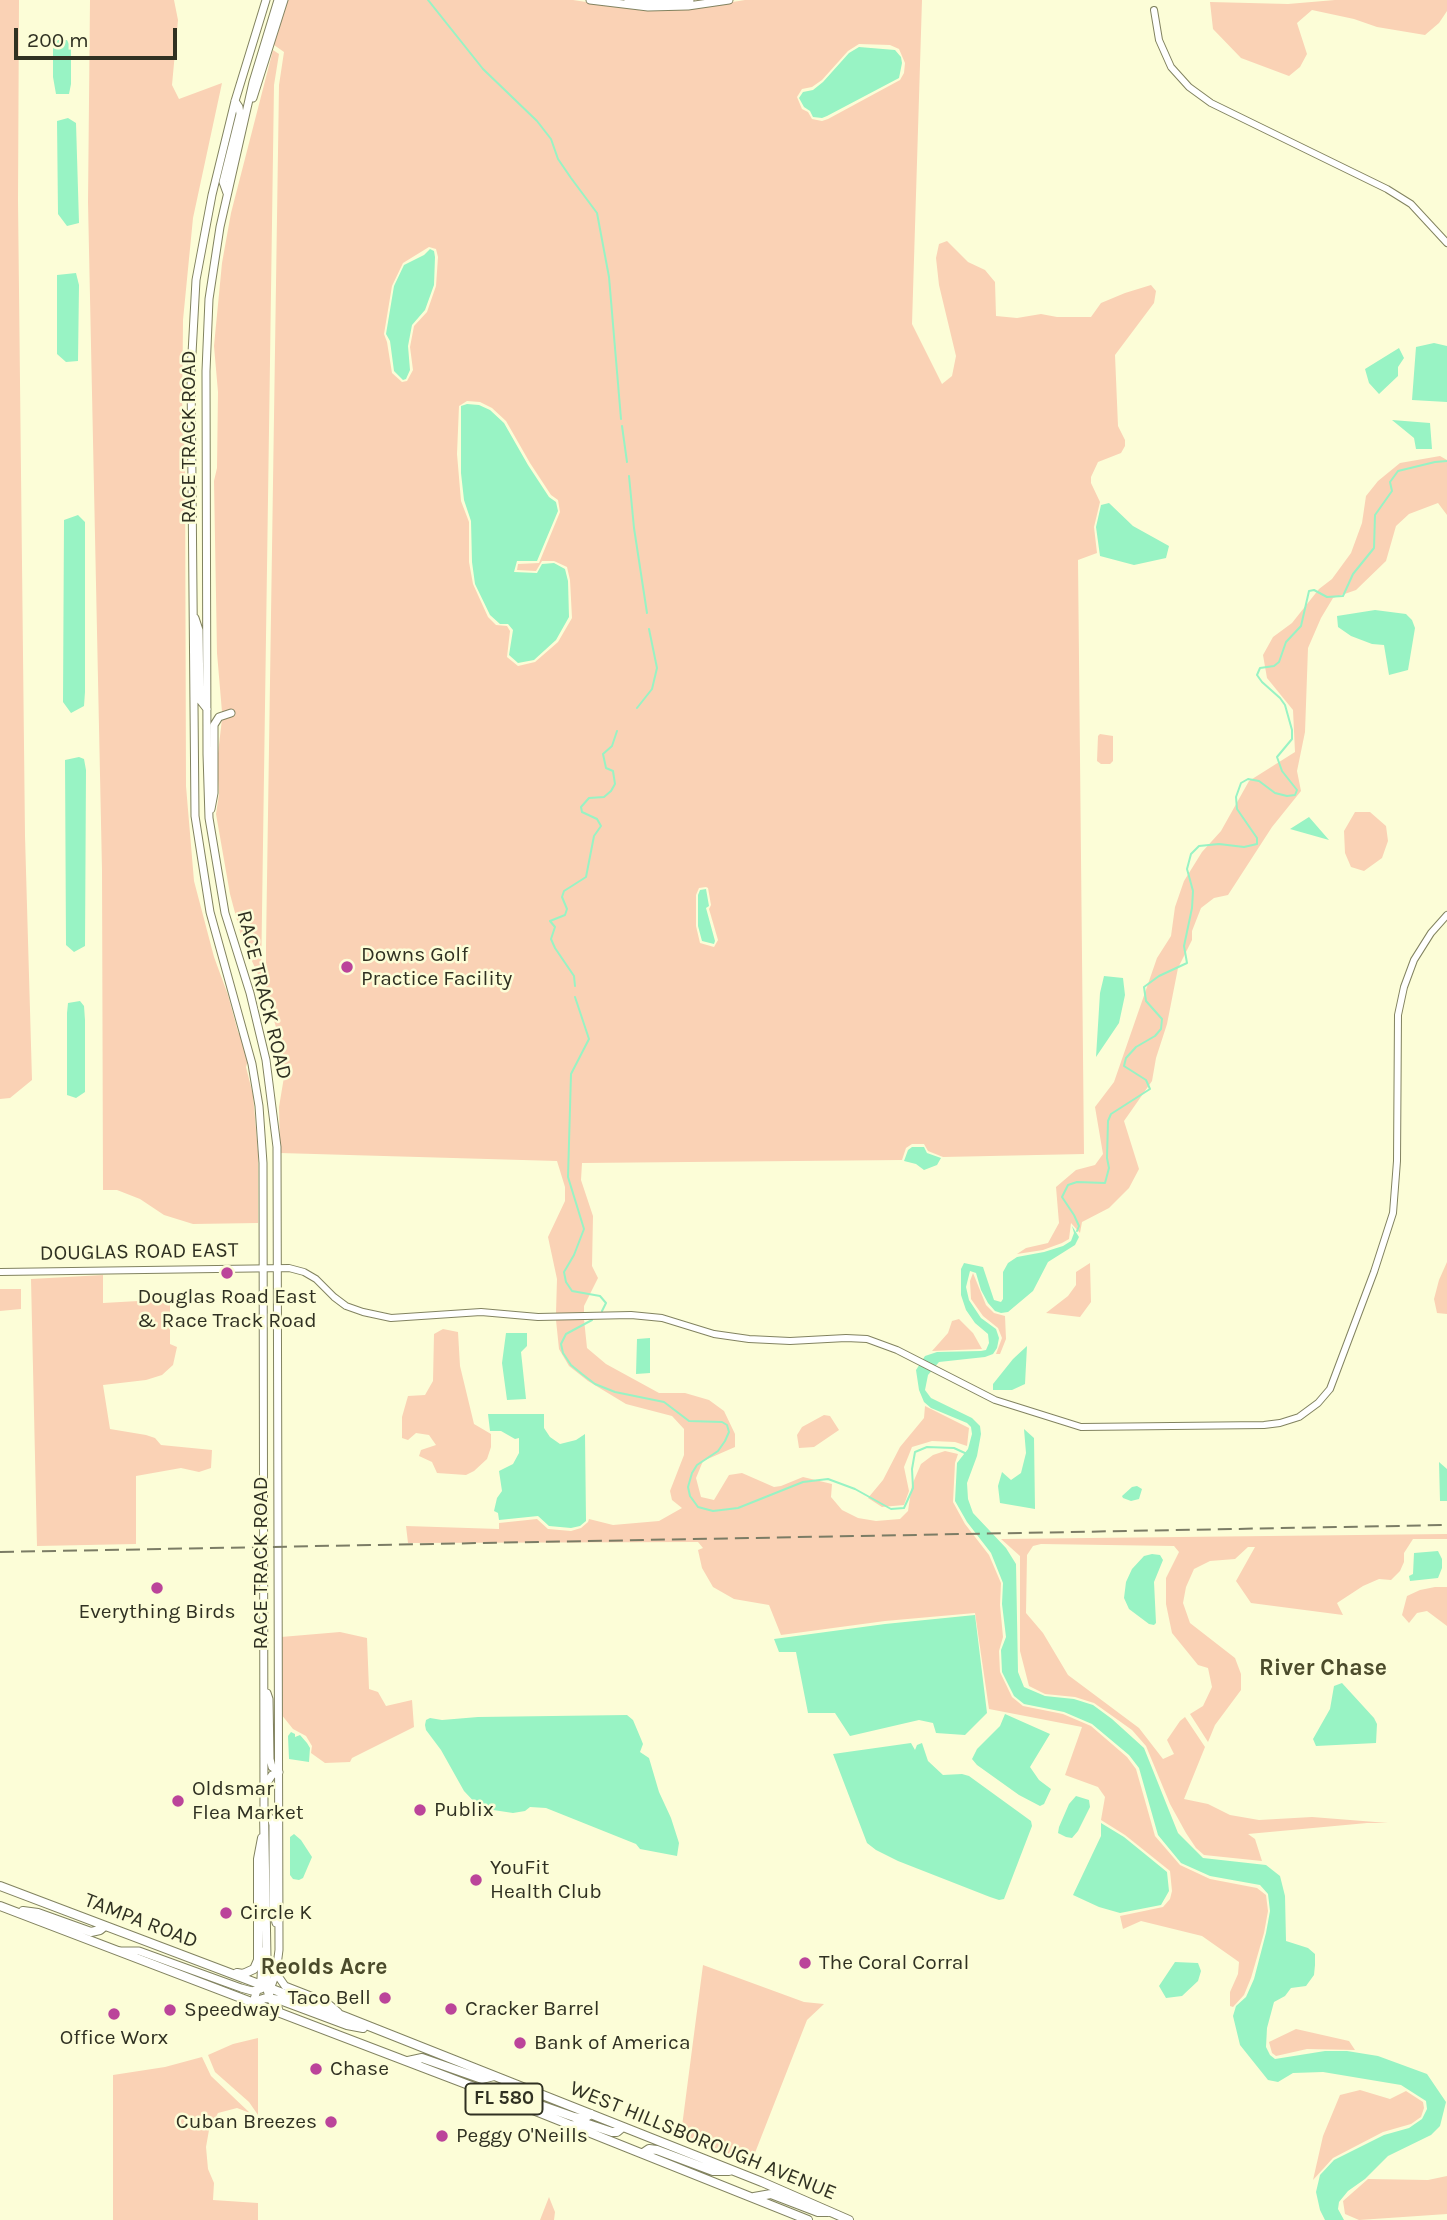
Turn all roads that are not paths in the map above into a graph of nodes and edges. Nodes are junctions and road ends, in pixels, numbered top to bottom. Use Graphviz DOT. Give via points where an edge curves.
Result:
graph roads {
  1 [pos="261,0"];
  2 [pos="266,0"];
  3 [pos="278,0"];
  4 [pos="284,0"];
  5 [pos="590,0"];
  6 [pos="628,0"];
  7 [pos="690,0"];
  8 [pos="714,0"];
  9 [pos="729,0"];
  10 [pos="647,7"];
  11 [pos="1154,10"];
  12 [pos="258,23"];
  13 [pos="235,101"];
  14 [pos="248,104"];
  15 [pos="254,116"];
  16 [pos="243,126"];
  17 [pos="227,194"];
  18 [pos="1447,243"];
  19 [pos="193,610"];
  20 [pos="207,709"];
  21 [pos="231,713"];
  22 [pos="209,817"];
  23 [pos="1447,915"];
  24 [pos="263,1268"];
  25 [pos="278,1268"];
  26 [pos="0,1272"];
  27 [pos="278,1664"];
  28 [pos="264,1673"];
  29 [pos="264,1685"];
  30 [pos="279,1772"];
  31 [pos="264,1787"];
  32 [pos="279,1795"];
  33 [pos="264,1812"];
  34 [pos="262,1838"];
  35 [pos="0,1886"];
  36 [pos="0,1906"];
  37 [pos="9,1909"];
  38 [pos="105,1926"];
  39 [pos="279,1933"];
  40 [pos="117,1951"];
  41 [pos="227,1972"];
  42 [pos="276,1973"];
  43 [pos="265,1992"];
  44 [pos="253,2002"];
  45 [pos="341,2015"];
  46 [pos="375,2029"];
  47 [pos="407,2062"];
  48 [pos="494,2077"];
  49 [pos="484,2091"];
  50 [pos="591,2114"];
  51 [pos="571,2125"];
  52 [pos="623,2127"];
  53 [pos="643,2153"];
  54 [pos="735,2171"];
  55 [pos="754,2197"];
  56 [pos="833,2212"];
  57 [pos="807,2220"];
  58 [pos="849,2220"];
  1 -- 12 [label="main road"];
  2 -- 12 [label="main road, RACE TRACK ROAD"];
  3 -- 14 [label="main road, RACE TRACK ROAD"];
  4 -- 14 [label="main road" via="257,89"];
  5 -- 10 [label="main road"];
  6 -- 7 [label="main road"];
  8 -- 10 [label="main road"];
  9 -- 10 [label="main road"];
  11 -- 18 [label="street" via="1159,40 1171,67 1189,87 1212,103 1387,189 1411,204"];
  12 -- 13 [label="main road, RACE TRACK ROAD"];
  13 -- 17 [label="main road" via="240,114 223,182"];
  13 -- 19 [label="main road, RACE TRACK ROAD" via="212,195 194,305"];
  14 -- 16 [label="main road, RACE TRACK ROAD"];
  15 -- 16 [label="main road"];
  16 -- 17 [label="main road, RACE TRACK ROAD"];
  17 -- 20 [label="main road, RACE TRACK ROAD" via="212,274 206,342"];
  19 -- 20 [label="main road" via="199,630 200,701"];
  19 -- 24 [label="main road, RACE TRACK ROAD" via="195,816 210,912 249,1047 259,1106"];
  20 -- 22 [label="main road, RACE TRACK ROAD"];
  21 -- 22 [label="main road" via="219,717 214,725 214,793"];
  22 -- 25 [label="main road, RACE TRACK ROAD" via="225,913 259,1028 271,1094"];
  23 -- 25 [label="street, DOUGLAS ROAD EAST" via="1414,960 1398,1015 1393,1213 1330,1389 1300,1417 1264,1425 1081,1427 995,1400 867,1339 739,1338 642,1315 538,1317 481,1312 381,1317 340,1302 310,1275"];
  24 -- 25 [label="street, DOUGLAS ROAD EAST"];
  24 -- 26 [label="street, DOUGLAS ROAD EAST"];
  24 -- 28 [label="main road, RACE TRACK ROAD"];
  25 -- 27 [label="main road, RACE TRACK ROAD"];
  27 -- 28 [label="main road"];
  27 -- 30 [label="main road, RACE TRACK ROAD"];
  28 -- 29 [label="main road, RACE TRACK ROAD"];
  29 -- 30 [label="main road" via="269,1699 270,1759"];
  29 -- 31 [label="main road, RACE TRACK ROAD"];
  30 -- 31 [label="main road"];
  30 -- 32 [label="main road, RACE TRACK ROAD"];
  31 -- 33 [label="main road, RACE TRACK ROAD"];
  32 -- 33 [label="main road"];
  32 -- 39 [label="main road, RACE TRACK ROAD"];
  33 -- 34 [label="main road, RACE TRACK ROAD"];
  33 -- 39 [label="main road" via="273,1825 273,1910"];
  33 -- 43 [label="main road"];
  34 -- 41 [label="main road" via="258,1960 248,1973"];
  34 -- 43 [label="main road, RACE TRACK ROAD"];
  35 -- 38 [label="main road, TAMPA ROAD / FL 580"];
  36 -- 37 [label="main road, TAMPA ROAD / FL 580"];
  37 -- 38 [label="main road" via="38,1913 91,1932"];
  37 -- 40 [label="main road, TAMPA ROAD / FL 580"];
  38 -- 41 [label="main road, TAMPA ROAD / FL 580"];
  39 -- 42 [label="main road, RACE TRACK ROAD"];
  40 -- 43 [label="main road" via="139,1951 240,1988"];
  40 -- 44 [label="main road, TAMPA ROAD / FL 580"];
  41 -- 43 [label="main road, TAMPA ROAD / FL 580"];
  42 -- 43 [label="main road, RACE TRACK ROAD"];
  42 -- 45 [label="main road" via="285,1986 326,2002"];
  43 -- 44 [label="main road, WEST HILLSBOROUGH AVENUE / FL 580"];
  43 -- 45 [label="main road, WEST HILLSBOROUGH AVENUE / FL 580"];
  43 -- 46 [label="main road" via="347,2025"];
  43 -- 47 [label="main road, WEST HILLSBOROUGH AVENUE / FL 580" via="282,2013"];
  45 -- 46 [label="main road, WEST HILLSBOROUGH AVENUE / FL 580"];
  46 -- 48 [label="main road, WEST HILLSBOROUGH AVENUE / FL 580"];
  47 -- 48 [label="main road" via="422,2058 482,2079"];
  47 -- 49 [label="main road, WEST HILLSBOROUGH AVENUE / FL 580"];
  48 -- 50 [label="main road, WEST HILLSBOROUGH AVENUE / FL 580"];
  49 -- 50 [label="main road" via="506,2093 583,2119"];
  49 -- 51 [label="main road, WEST HILLSBOROUGH AVENUE / FL 580"];
  50 -- 52 [label="main road, WEST HILLSBOROUGH AVENUE / FL 580"];
  51 -- 52 [label="main road" via="588,2124 612,2133"];
  51 -- 53 [label="main road, WEST HILLSBOROUGH AVENUE / FL 580"];
  52 -- 54 [label="main road, WEST HILLSBOROUGH AVENUE / FL 580"];
  53 -- 54 [label="main road" via="657,2150 713,2171"];
  53 -- 55 [label="main road, WEST HILLSBOROUGH AVENUE / FL 580"];
  54 -- 56 [label="main road, WEST HILLSBOROUGH AVENUE / FL 580"];
  55 -- 56 [label="main road" via="771,2194 818,2212"];
  55 -- 57 [label="main road, WEST HILLSBOROUGH AVENUE / FL 580"];
  56 -- 58 [label="main road, WEST HILLSBOROUGH AVENUE / FL 580"];
}
